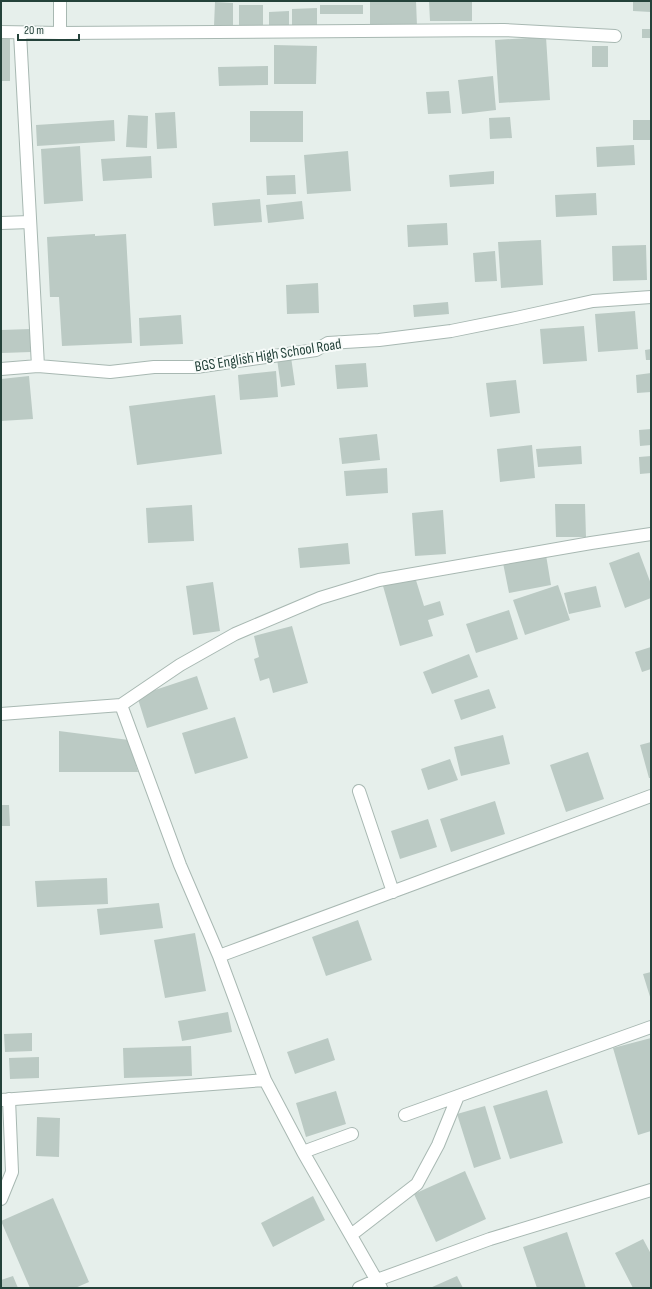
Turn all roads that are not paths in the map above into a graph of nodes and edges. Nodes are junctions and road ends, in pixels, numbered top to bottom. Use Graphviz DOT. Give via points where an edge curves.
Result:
graph roads {
  1 [pos="60,1"];
  2 [pos="1,32"];
  3 [pos="20,33"];
  4 [pos="60,33"];
  5 [pos="615,36"];
  6 [pos="30,222"];
  7 [pos="1,224"];
  8 [pos="651,297"];
  9 [pos="38,366"];
  10 [pos="1,369"];
  11 [pos="651,534"];
  12 [pos="120,705"];
  13 [pos="1,714"];
  14 [pos="358,791"];
  15 [pos="651,796"];
  16 [pos="393,892"];
  17 [pos="219,956"];
  18 [pos="651,1027"];
  19 [pos="265,1080"];
  20 [pos="458,1096"];
  21 [pos="5,1100"];
  22 [pos="405,1115"];
  23 [pos="352,1134"];
  24 [pos="303,1152"];
  25 [pos="651,1190"];
  26 [pos="1,1199"];
  27 [pos="351,1234"];
  28 [pos="379,1284"];
  29 [pos="359,1288"];
  1 -- 4 [label="street"];
  2 -- 3 [label="street"];
  3 -- 4 [label="street"];
  3 -- 6 [label="street"];
  4 -- 5 [label="street" via="504,30"];
  6 -- 7 [label="street"];
  6 -- 9 [label="street"];
  8 -- 9 [label="street, BGS English High School Road" via="593,301 451,331 328,343 316,350 196,367 154,367 110,372"];
  9 -- 10 [label="street, BGS English High School Road"];
  11 -- 12 [label="street" via="379,580 320,598 235,634 180,665"];
  12 -- 13 [label="street"];
  12 -- 17 [label="street" via="180,865"];
  14 -- 16 [label="street"];
  15 -- 16 [label="street"];
  16 -- 17 [label="street"];
  17 -- 19 [label="street"];
  18 -- 20 [label="street"];
  19 -- 21 [label="street"];
  19 -- 24 [label="street"];
  20 -- 22 [label="street"];
  20 -- 27 [label="street" via="438,1145 417,1184"];
  21 -- 26 [label="street" via="12,1172"];
  23 -- 24 [label="street"];
  24 -- 27 [label="street"];
  25 -- 28 [label="street" via="490,1239"];
  27 -- 28 [label="street"];
  28 -- 29 [label="street"];
}
